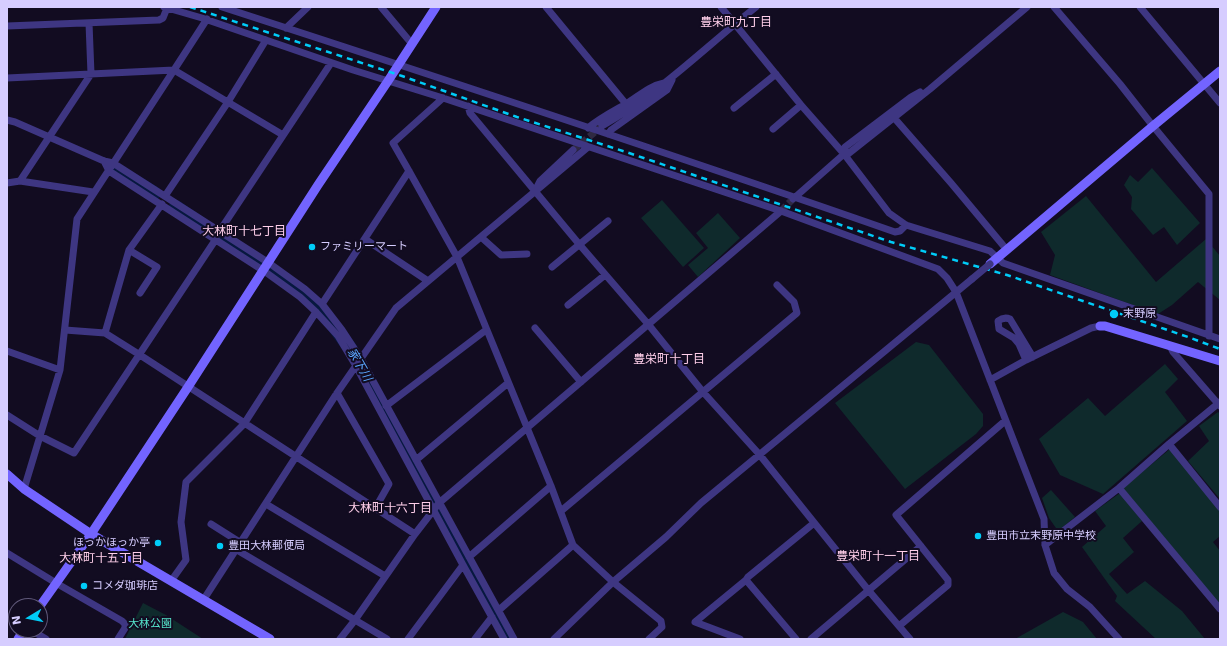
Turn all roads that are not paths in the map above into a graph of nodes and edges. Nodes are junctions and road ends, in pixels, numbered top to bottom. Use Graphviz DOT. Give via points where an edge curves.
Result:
graph roads {
  1 [pos="166,7"];
  2 [pos="222,7"];
  3 [pos="308,7"];
  4 [pos="381,7"];
  5 [pos="436,7"];
  6 [pos="546,7"];
  7 [pos="721,7"];
  8 [pos="756,7"];
  9 [pos="1027,7"];
  10 [pos="1054,7"];
  11 [pos="1140,7"];
  12 [pos="207,19"];
  13 [pos="89,23"];
  14 [pos="735,24"];
  15 [pos="7,26"];
  16 [pos="286,28"];
  17 [pos="266,40"];
  18 [pos="412,44"];
  19 [pos="331,63"];
  20 [pos="399,65"];
  21 [pos="174,70"];
  22 [pos="1220,71"];
  23 [pos="91,74"];
  24 [pos="776,74"];
  25 [pos="7,78"];
  26 [pos="669,80"];
  27 [pos="388,81"];
  28 [pos="1204,83"];
  29 [pos="443,98"];
  30 [pos="228,102"];
  31 [pos="626,104"];
  32 [pos="1220,104"];
  33 [pos="801,105"];
  34 [pos="468,106"];
  35 [pos="734,108"];
  36 [pos="7,120"];
  37 [pos="896,120"];
  38 [pos="602,126"];
  39 [pos="1152,126"];
  40 [pos="588,128"];
  41 [pos="773,129"];
  42 [pos="608,134"];
  43 [pos="284,135"];
  44 [pos="50,137"];
  45 [pos="588,147"];
  46 [pos="573,150"];
  47 [pos="844,154"];
  48 [pos="104,161"];
  49 [pos="113,162"];
  50 [pos="109,171"];
  51 [pos="410,171"];
  52 [pos="20,181"];
  53 [pos="7,183"];
  54 [pos="534,191"];
  55 [pos="93,192"];
  56 [pos="165,196"];
  57 [pos="794,198"];
  58 [pos="162,204"];
  59 [pos="781,211"];
  60 [pos="608,220"];
  61 [pos="906,225"];
  62 [pos="219,232"];
  63 [pos="481,237"];
  64 [pos="216,239"];
  65 [pos="365,239"];
  66 [pos="579,244"];
  67 [pos="129,250"];
  68 [pos="1007,250"];
  69 [pos="527,254"];
  70 [pos="457,257"];
  71 [pos="997,258"];
  72 [pos="269,263"];
  73 [pos="990,264"];
  74 [pos="552,267"];
  75 [pos="264,271"];
  76 [pos="605,275"];
  77 [pos="428,281"];
  78 [pos="777,284"];
  79 [pos="956,292"];
  80 [pos="140,293"];
  81 [pos="322,304"];
  82 [pos="568,305"];
  83 [pos="316,312"];
  84 [pos="648,324"];
  85 [pos="1100,326"];
  86 [pos="535,328"];
  87 [pos="66,330"];
  88 [pos="486,330"];
  89 [pos="105,334"];
  90 [pos="1209,336"];
  91 [pos="1220,340"];
  92 [pos="1170,346"];
  93 [pos="7,351"];
  94 [pos="140,355"];
  95 [pos="361,359"];
  96 [pos="1030,359"];
  97 [pos="1220,361"];
  98 [pos="356,366"];
  99 [pos="60,370"];
  100 [pos="990,380"];
  101 [pos="580,382"];
  102 [pos="508,383"];
  103 [pos="188,387"];
  104 [pos="704,392"];
  105 [pos="338,394"];
  106 [pos="1219,404"];
  107 [pos="386,406"];
  108 [pos="7,415"];
  109 [pos="1005,421"];
  110 [pos="244,424"];
  111 [pos="527,428"];
  112 [pos="40,436"];
  113 [pos="1169,444"];
  114 [pos="759,454"];
  115 [pos="296,458"];
  116 [pos="416,460"];
  117 [pos="7,474"];
  118 [pos="551,486"];
  119 [pos="1119,488"];
  120 [pos="24,489"];
  121 [pos="439,503"];
  122 [pos="266,504"];
  123 [pos="1220,507"];
  124 [pos="376,508"];
  125 [pos="433,511"];
  126 [pos="561,511"];
  127 [pos="814,523"];
  128 [pos="211,524"];
  129 [pos="91,534"];
  130 [pos="415,534"];
  131 [pos="241,543"];
  132 [pos="573,545"];
  133 [pos="1045,545"];
  134 [pos="921,546"];
  135 [pos="237,550"];
  136 [pos="7,553"];
  137 [pos="469,557"];
  138 [pos="462,565"];
  139 [pos="385,576"];
  140 [pos="171,580"];
  141 [pos="746,580"];
  142 [pos="613,582"];
  143 [pos="56,583"];
  144 [pos="869,591"];
  145 [pos="46,598"];
  146 [pos="204,600"];
  147 [pos="1220,609"];
  148 [pos="499,610"];
  149 [pos="492,617"];
  150 [pos="355,620"];
  151 [pos="899,626"];
  152 [pos="118,639"];
  153 [pos="270,639"];
  154 [pos="340,639"];
  155 [pos="386,639"];
  156 [pos="408,639"];
  157 [pos="475,639"];
  158 [pos="504,639"];
  159 [pos="514,639"];
  160 [pos="554,639"];
  161 [pos="649,639"];
  162 [pos="741,639"];
  163 [pos="796,639"];
  164 [pos="811,639"];
  165 [pos="910,639"];
  166 [pos="1119,639"];
  1 -- 12 [label="street"];
  1 -- 13 [label="street" via="163,18 159,20"];
  2 -- 16 [label="street"];
  3 -- 16 [label="street"];
  4 -- 18 [label="street"];
  5 -- 18 [label="street"];
  6 -- 31 [label="street"];
  7 -- 14 [label="street"];
  8 -- 14 [label="street"];
  9 -- 47 [label="street" via="930,89 848,154"];
  10 -- 39 [label="street"];
  11 -- 28 [label="street"];
  12 -- 17 [label="street"];
  12 -- 21 [label="street"];
  13 -- 15 [label="street"];
  13 -- 23 [label="street"];
  14 -- 24 [label="street"];
  14 -- 26 [label="street"];
  16 -- 20 [label="street"];
  17 -- 19 [label="street"];
  17 -- 30 [label="street"];
  18 -- 20 [label="street"];
  19 -- 27 [label="street"];
  19 -- 43 [label="street"];
  20 -- 27 [label="street"];
  20 -- 40 [label="street"];
  21 -- 23 [label="street"];
  21 -- 30 [label="street"];
  21 -- 49 [label="street"];
  22 -- 28 [label="street"];
  23 -- 25 [label="street"];
  23 -- 44 [label="street"];
  24 -- 33 [label="street"];
  24 -- 35 [label="street"];
  26 -- 31 [label="street" via="654,85"];
  26 -- 38 [label="street" via="628,112"];
  26 -- 42 [label="street" via="667,90"];
  27 -- 29 [label="street"];
  27 -- 72 [label="street"];
  28 -- 32 [label="street"];
  28 -- 39 [label="street"];
  29 -- 34 [label="street"];
  29 -- 51 [label="street" via="392,143"];
  30 -- 43 [label="street"];
  30 -- 56 [label="street"];
  31 -- 40 [label="street" via="600,118"];
  33 -- 41 [label="street"];
  33 -- 47 [label="street"];
  34 -- 45 [label="street"];
  34 -- 54 [label="street" via="470,113"];
  36 -- 44 [label="street"];
  37 -- 68 [label="street"];
  39 -- 68 [label="street"];
  39 -- 90 [label="street" via="1209,194"];
  40 -- 42 [label="street"];
  42 -- 57 [label="street"];
  43 -- 62 [label="street"];
  44 -- 48 [label="street"];
  44 -- 52 [label="street"];
  45 -- 54 [label="street"];
  45 -- 59 [label="street"];
  46 -- 54 [label="street"];
  47 -- 57 [label="street"];
  47 -- 61 [label="street" via="889,212"];
  48 -- 49 [label="street"];
  48 -- 50 [label="street"];
  49 -- 50 [label="street"];
  49 -- 56 [label="street"];
  50 -- 55 [label="street"];
  50 -- 58 [label="street"];
  51 -- 65 [label="street"];
  51 -- 70 [label="street"];
  52 -- 53 [label="street"];
  52 -- 55 [label="street"];
  54 -- 63 [label="street"];
  54 -- 66 [label="street"];
  55 -- 87 [label="street" via="76,219"];
  56 -- 62 [label="street"];
  57 -- 61 [label="street" via="895,232"];
  58 -- 64 [label="street"];
  58 -- 67 [label="street"];
  59 -- 79 [label="street" via="938,269"];
  59 -- 84 [label="street"];
  60 -- 66 [label="street"];
  61 -- 71 [label="street" via="990,251"];
  62 -- 72 [label="street"];
  63 -- 69 [label="street" via="501,255"];
  63 -- 70 [label="street"];
  64 -- 75 [label="street"];
  64 -- 94 [label="street"];
  65 -- 77 [label="street"];
  65 -- 81 [label="street"];
  66 -- 74 [label="street"];
  66 -- 76 [label="street"];
  67 -- 80 [label="street" via="158,267"];
  67 -- 89 [label="street"];
  68 -- 71 [label="street"];
  70 -- 77 [label="street"];
  70 -- 88 [label="street"];
  71 -- 73 [label="street"];
  71 -- 90 [label="street" via="1003,263"];
  72 -- 75 [label="street"];
  72 -- 81 [label="street"];
  73 -- 79 [label="street, bridge"];
  75 -- 83 [label="street"];
  75 -- 103 [label="street"];
  76 -- 82 [label="street"];
  76 -- 84 [label="street"];
  77 -- 95 [label="street" via="396,308"];
  78 -- 104 [label="street" via="794,302 797,313"];
  79 -- 100 [label="street"];
  79 -- 114 [label="street"];
  81 -- 95 [label="street"];
  83 -- 98 [label="street" via="338,336"];
  83 -- 110 [label="street"];
  84 -- 101 [label="street"];
  84 -- 104 [label="street"];
  85 -- 92 [label="street"];
  85 -- 96 [label="street" via="1091,328"];
  86 -- 101 [label="street"];
  87 -- 89 [label="street"];
  87 -- 99 [label="street"];
  88 -- 102 [label="street"];
  88 -- 107 [label="street"];
  89 -- 94 [label="street"];
  90 -- 91 [label="street"];
  92 -- 97 [label="street"];
  92 -- 106 [label="street"];
  93 -- 99 [label="street"];
  94 -- 103 [label="street"];
  94 -- 112 [label="street" via="74,453"];
  95 -- 98 [label="street"];
  95 -- 107 [label="street"];
  96 -- 96 [label="street" via="1014,338 999,329 998,321 1004,317 1010,318"];
  96 -- 100 [label="street"];
  98 -- 105 [label="street"];
  98 -- 125 [label="street"];
  99 -- 112 [label="street"];
  100 -- 109 [label="street"];
  101 -- 111 [label="street"];
  102 -- 111 [label="street"];
  102 -- 116 [label="street"];
  103 -- 110 [label="street"];
  103 -- 129 [label="street"];
  104 -- 114 [label="street"];
  104 -- 126 [label="street"];
  105 -- 115 [label="street"];
  105 -- 124 [label="street" via="388,484"];
  106 -- 113 [label="street"];
  107 -- 116 [label="street"];
  108 -- 112 [label="street"];
  109 -- 133 [label="street" via="1044,519"];
  109 -- 134 [label="street" via="896,515"];
  110 -- 115 [label="street"];
  110 -- 140 [label="street" via="186,482 181,522 186,560"];
  111 -- 118 [label="street"];
  111 -- 121 [label="street"];
  112 -- 120 [label="street"];
  113 -- 119 [label="street"];
  113 -- 123 [label="street"];
  114 -- 127 [label="street"];
  114 -- 142 [label="street"];
  115 -- 122 [label="street"];
  115 -- 124 [label="street"];
  116 -- 121 [label="street"];
  117 -- 120 [label="street"];
  118 -- 126 [label="street"];
  118 -- 137 [label="street"];
  119 -- 133 [label="street"];
  119 -- 147 [label="street"];
  120 -- 129 [label="street"];
  121 -- 125 [label="street"];
  121 -- 137 [label="street"];
  122 -- 131 [label="street"];
  122 -- 139 [label="street"];
  124 -- 130 [label="street"];
  125 -- 130 [label="street"];
  125 -- 138 [label="street"];
  126 -- 132 [label="street"];
  127 -- 141 [label="street"];
  127 -- 144 [label="street"];
  128 -- 131 [label="street"];
  129 -- 140 [label="street"];
  129 -- 143 [label="street"];
  130 -- 139 [label="street"];
  131 -- 135 [label="street"];
  132 -- 142 [label="street"];
  132 -- 148 [label="street"];
  133 -- 166 [label="street" via="1054,573 1066,589 1090,607"];
  134 -- 144 [label="street"];
  134 -- 151 [label="street" via="948,580 948,585"];
  135 -- 146 [label="street"];
  135 -- 150 [label="street"];
  136 -- 143 [label="street"];
  137 -- 148 [label="street"];
  138 -- 149 [label="street"];
  138 -- 156 [label="street"];
  139 -- 150 [label="street"];
  140 -- 146 [label="street"];
  141 -- 162 [label="street" via="695,622"];
  141 -- 163 [label="street"];
  142 -- 160 [label="street"];
  142 -- 161 [label="street" via="661,620 662,627"];
  143 -- 145 [label="street"];
  143 -- 152 [label="street" via="122,621 125,628"];
  144 -- 151 [label="street"];
  144 -- 164 [label="street"];
  146 -- 153 [label="street"];
  148 -- 159 [label="street"];
  149 -- 157 [label="street"];
  149 -- 158 [label="street"];
  150 -- 154 [label="street"];
  150 -- 155 [label="street"];
  151 -- 165 [label="street"];
}
